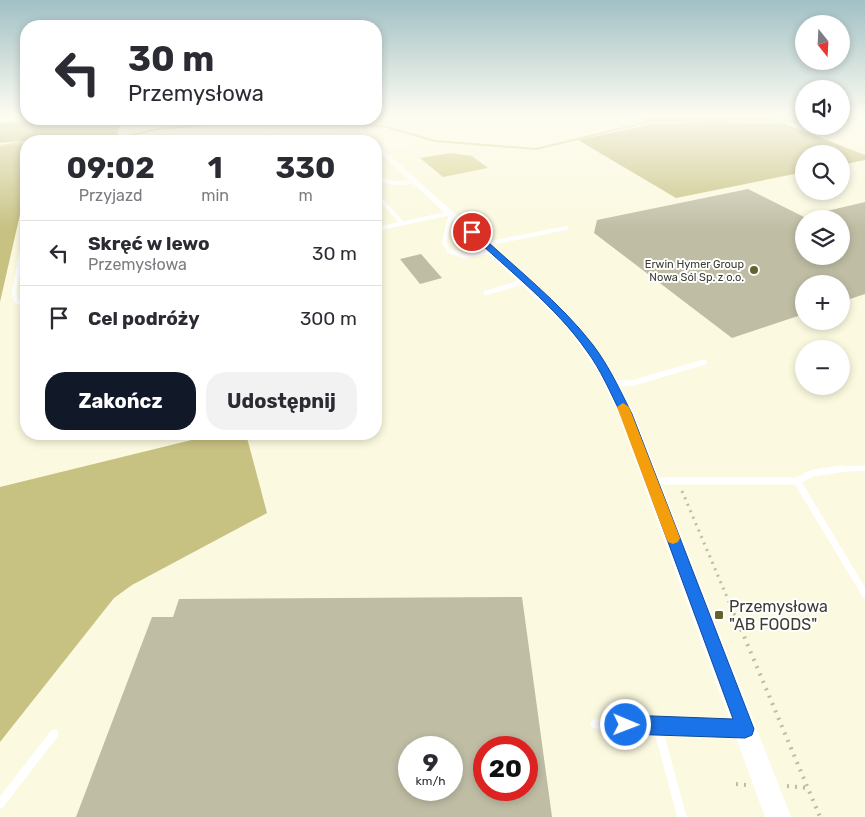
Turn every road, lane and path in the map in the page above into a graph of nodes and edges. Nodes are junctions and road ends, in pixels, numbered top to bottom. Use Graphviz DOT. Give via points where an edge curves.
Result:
graph roads {
  1 [pos="385,153"];
  2 [pos="382,179"];
  3 [pos="416,181"];
  4 [pos="382,201"];
  5 [pos="451,213"];
  6 [pos="402,223"];
  7 [pos="382,228"];
  8 [pos="566,228"];
  9 [pos="490,248"];
  10 [pos="20,262"];
  11 [pos="526,281"];
  12 [pos="486,293"];
  13 [pos="20,302"];
  14 [pos="704,362"];
  15 [pos="611,383"];
  16 [pos="865,468"];
  17 [pos="652,481"];
  18 [pos="678,481"];
  19 [pos="797,481"];
  20 [pos="865,594"];
  21 [pos="595,724"];
  22 [pos="657,725"];
  23 [pos="745,729"];
  24 [pos="54,734"];
  25 [pos="0,804"];
  26 [pos="682,817"];
  27 [pos="778,817"];
  28 [pos="820,817"];
  1 -- 3 [label="street"];
  2 -- 3 [label="lane" via="390,184"];
  3 -- 5 [label="street"];
  4 -- 6 [label="lane"];
  5 -- 6 [label="lane"];
  5 -- 9 [label="street"];
  5 -- 9 [label="lane" via="444,243 448,251 468,256"];
  6 -- 7 [label="lane"];
  8 -- 9 [label="lane"];
  9 -- 11 [label="street"];
  10 -- 13 [label="lane" via="14,293"];
  11 -- 12 [label="lane"];
  11 -- 15 [label="street" via="590,348"];
  14 -- 15 [label="lane" via="633,383"];
  15 -- 17 [label="street"];
  16 -- 19 [label="lane" via="832,468 812,472"];
  17 -- 18 [label="lane"];
  17 -- 23 [label="street"];
  18 -- 19 [label="lane"];
  18 -- 28 [label="path"];
  19 -- 20 [label="lane"];
  21 -- 22 [label="lane"];
  22 -- 23 [label="lane"];
  22 -- 26 [label="lane"];
  23 -- 27 [label="street"];
  24 -- 25 [label="lane"];
}
